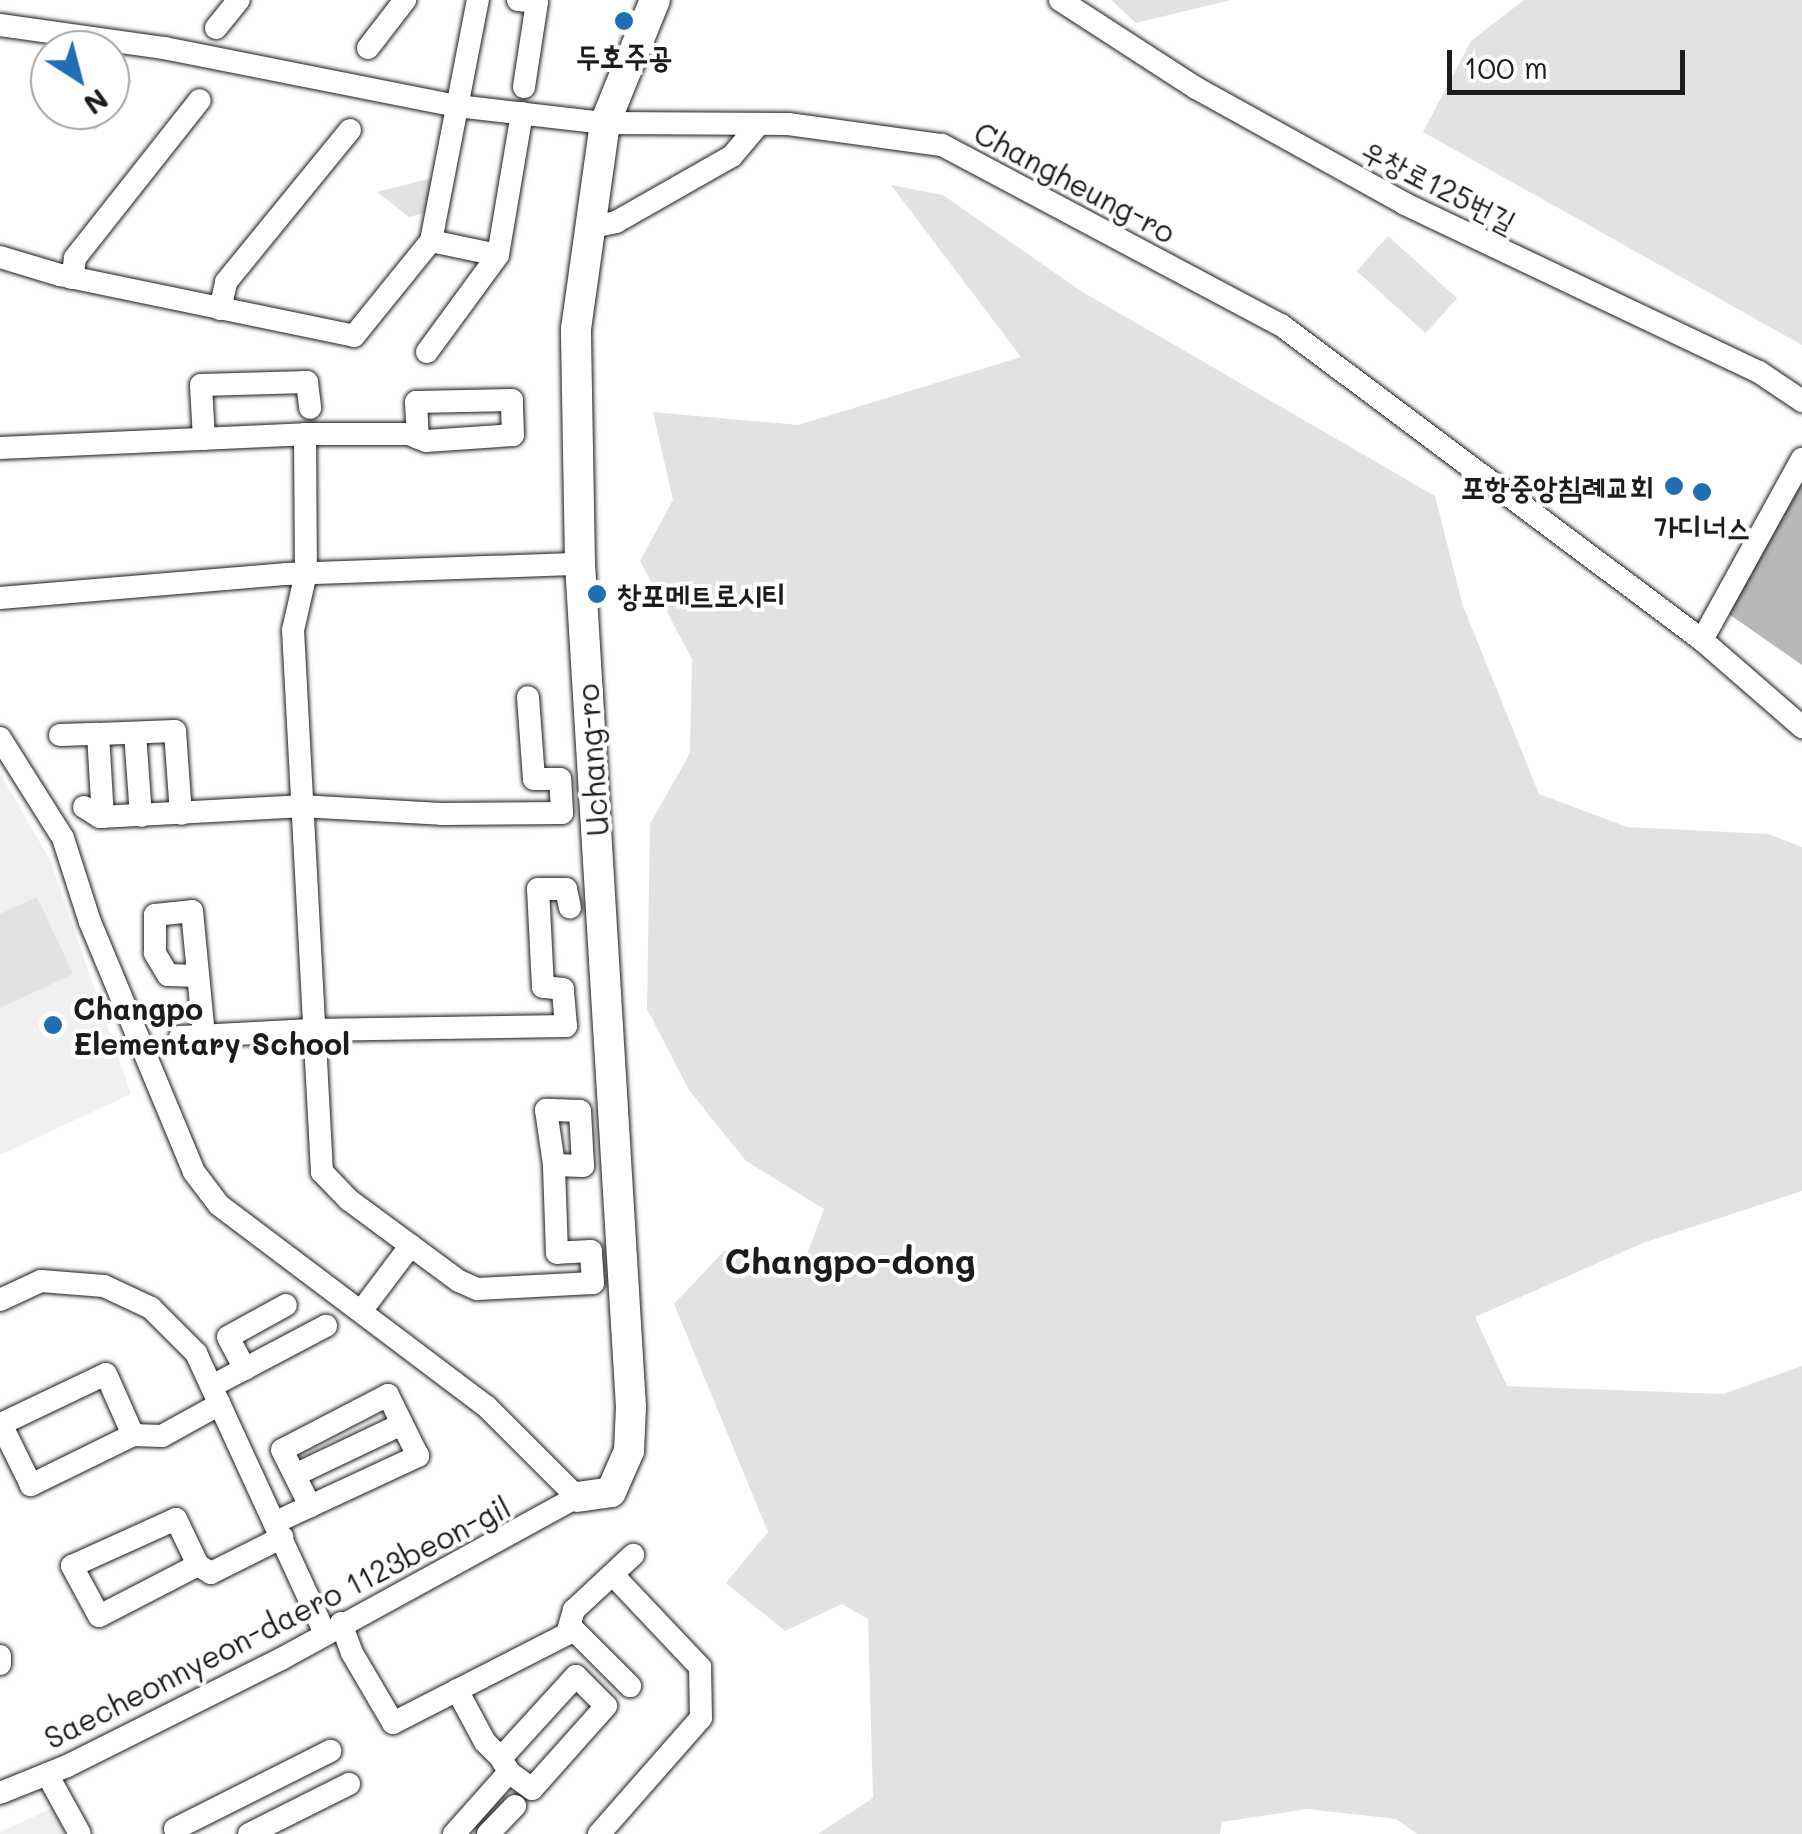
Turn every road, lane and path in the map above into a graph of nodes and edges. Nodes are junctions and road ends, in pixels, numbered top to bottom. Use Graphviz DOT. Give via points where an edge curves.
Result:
graph roads {
  1 [pos="239,0"];
  2 [pos="404,0"];
  3 [pos="478,0"];
  4 [pos="655,0"];
  5 [pos="1060,0"];
  6 [pos="531,1"];
  7 [pos="0,25"];
  8 [pos="216,28"];
  9 [pos="368,48"];
  10 [pos="524,87"];
  11 [pos="200,100"];
  12 [pos="457,106"];
  13 [pos="522,113"];
  14 [pos="605,123"];
  15 [pos="759,124"];
  16 [pos="350,130"];
  17 [pos="588,228"];
  18 [pos="431,242"];
  19 [pos="498,255"];
  20 [pos="0,257"];
  21 [pos="72,278"];
  22 [pos="220,310"];
  23 [pos="428,352"];
  24 [pos="1802,402"];
  25 [pos="310,408"];
  26 [pos="306,434"];
  27 [pos="418,438"];
  28 [pos="204,439"];
  29 [pos="0,448"];
  30 [pos="1802,459"];
  31 [pos="580,564"];
  32 [pos="306,573"];
  33 [pos="0,598"];
  34 [pos="1702,640"];
  35 [pos="528,697"];
  36 [pos="1802,726"];
  37 [pos="135,733"];
  38 [pos="98,734"];
  39 [pos="60,735"];
  40 [pos="0,738"];
  41 [pos="300,806"];
  42 [pos="181,814"];
  43 [pos="141,816"];
  44 [pos="570,908"];
  45 [pos="198,976"];
  46 [pos="311,1030"];
  47 [pos="204,1036"];
  48 [pos="180,1037"];
  49 [pos="554,1165"];
  50 [pos="411,1245"];
  51 [pos="0,1300"];
  52 [pos="286,1305"];
  53 [pos="362,1310"];
  54 [pos="326,1326"];
  55 [pos="244,1369"];
  56 [pos="216,1395"];
  57 [pos="402,1424"];
  58 [pos="133,1435"];
  59 [pos="296,1474"];
  60 [pos="577,1497"];
  61 [pos="310,1506"];
  62 [pos="280,1530"];
  63 [pos="633,1555"];
  64 [pos="198,1565"];
  65 [pos="612,1575"];
  66 [pos="570,1626"];
  67 [pos="332,1627"];
  68 [pos="0,1656"];
  69 [pos="0,1664"];
  70 [pos="630,1686"];
  71 [pos="458,1690"];
  72 [pos="330,1751"];
  73 [pos="505,1765"];
  74 [pos="47,1774"];
  75 [pos="350,1784"];
  76 [pos="0,1792"];
  77 [pos="515,1806"];
  78 [pos="172,1832"];
  79 [pos="80,1834"];
  80 [pos="249,1834"];
  81 [pos="454,1834"];
  82 [pos="488,1834"];
  83 [pos="600,1834"];
  1 -- 8 [label="street"];
  2 -- 9 [label="street"];
  3 -- 12 [label="street"];
  4 -- 14 [label="main road, Uchang-ro"];
  5 -- 24 [label="street, 우창로125번길" via="1196,88 1406,204 1759,372"];
  6 -- 10 [label="street"];
  7 -- 12 [label="street, Changheung-ro" via="164,48"];
  11 -- 21 [label="street" via="76,258"];
  12 -- 13 [label="street, Changheung-ro"];
  12 -- 18 [label="street"];
  13 -- 14 [label="street, Changheung-ro"];
  13 -- 19 [label="street"];
  14 -- 15 [label="street, Changheung-ro"];
  14 -- 17 [label="main road, Uchang-ro"];
  15 -- 17 [label="street" via="732,156 616,222"];
  15 -- 34 [label="street, Changheung-ro" via="942,145 1281,325"];
  16 -- 22 [label="street" via="226,282"];
  17 -- 31 [label="main road, Uchang-ro" via="576,329"];
  18 -- 19 [label="street"];
  18 -- 22 [label="street" via="354,336"];
  19 -- 23 [label="street"];
  20 -- 21 [label="street"];
  21 -- 22 [label="street"];
  25 -- 28 [label="street" via="307,382 201,385"];
  26 -- 27 [label="street"];
  26 -- 28 [label="street"];
  26 -- 32 [label="street"];
  28 -- 29 [label="street"];
  30 -- 34 [label="street"];
  31 -- 32 [label="street"];
  31 -- 60 [label="main road, Uchang-ro" via="631,1407 630,1451 612,1492"];
  32 -- 33 [label="street"];
  32 -- 41 [label="street" via="293,630"];
  34 -- 36 [label="street, Changheung-ro"];
  35 -- 41 [label="street" via="534,779 560,780 562,813"];
  37 -- 38 [label="street"];
  37 -- 42 [label="street" via="176,731"];
  37 -- 43 [label="street"];
  38 -- 39 [label="street"];
  38 -- 43 [label="street" via="94,812"];
  40 -- 53 [label="street" via="63,838 90,922 194,1172 219,1205"];
  41 -- 42 [label="street"];
  41 -- 46 [label="street"];
  42 -- 43 [label="street"];
  44 -- 46 [label="street" via="566,889 538,889 543,987 563,988 566,1026"];
  45 -- 47 [label="street"];
  46 -- 47 [label="street"];
  46 -- 50 [label="street" via="322,1172"];
  47 -- 48 [label="street"];
  49 -- 50 [label="street" via="557,1253 592,1252 593,1283 477,1289"];
  50 -- 53 [label="street"];
  51 -- 56 [label="street" via="41,1280 104,1286 151,1308 196,1354"];
  52 -- 55 [label="street" via="228,1337"];
  53 -- 60 [label="street" via="487,1407"];
  54 -- 55 [label="street"];
  55 -- 56 [label="street"];
  56 -- 58 [label="street" via="162,1436"];
  56 -- 62 [label="street"];
  57 -- 59 [label="street"];
  57 -- 61 [label="street" via="418,1456"];
  57 -- 61 [label="street" via="388,1395 282,1450"];
  58 -- 58 [label="street" via="106,1374 1,1424 32,1485"];
  60 -- 67 [label="street, Saecheonnyeon-daero 1123beon-gil"];
  61 -- 62 [label="street"];
  62 -- 64 [label="street" via="212,1573"];
  62 -- 67 [label="street"];
  63 -- 65 [label="street"];
  64 -- 64 [label="street" via="176,1518 72,1566 98,1616"];
  65 -- 66 [label="street" via="574,1610"];
  65 -- 83 [label="street" via="700,1667 701,1718"];
  66 -- 70 [label="street"];
  66 -- 71 [label="street" via="567,1634"];
  67 -- 71 [label="street" via="393,1723"];
  67 -- 74 [label="street, Saecheonnyeon-daero 1123beon-gil"];
  68 -- 69 [label="street"];
  71 -- 73 [label="street"];
  72 -- 78 [label="street"];
  73 -- 73 [label="street" via="576,1676 606,1706 532,1789"];
  73 -- 81 [label="street"];
  74 -- 76 [label="street, Saecheonnyeon-daero 1123beon-gil"];
  74 -- 79 [label="street"];
  75 -- 80 [label="street"];
  77 -- 82 [label="street"];
}
